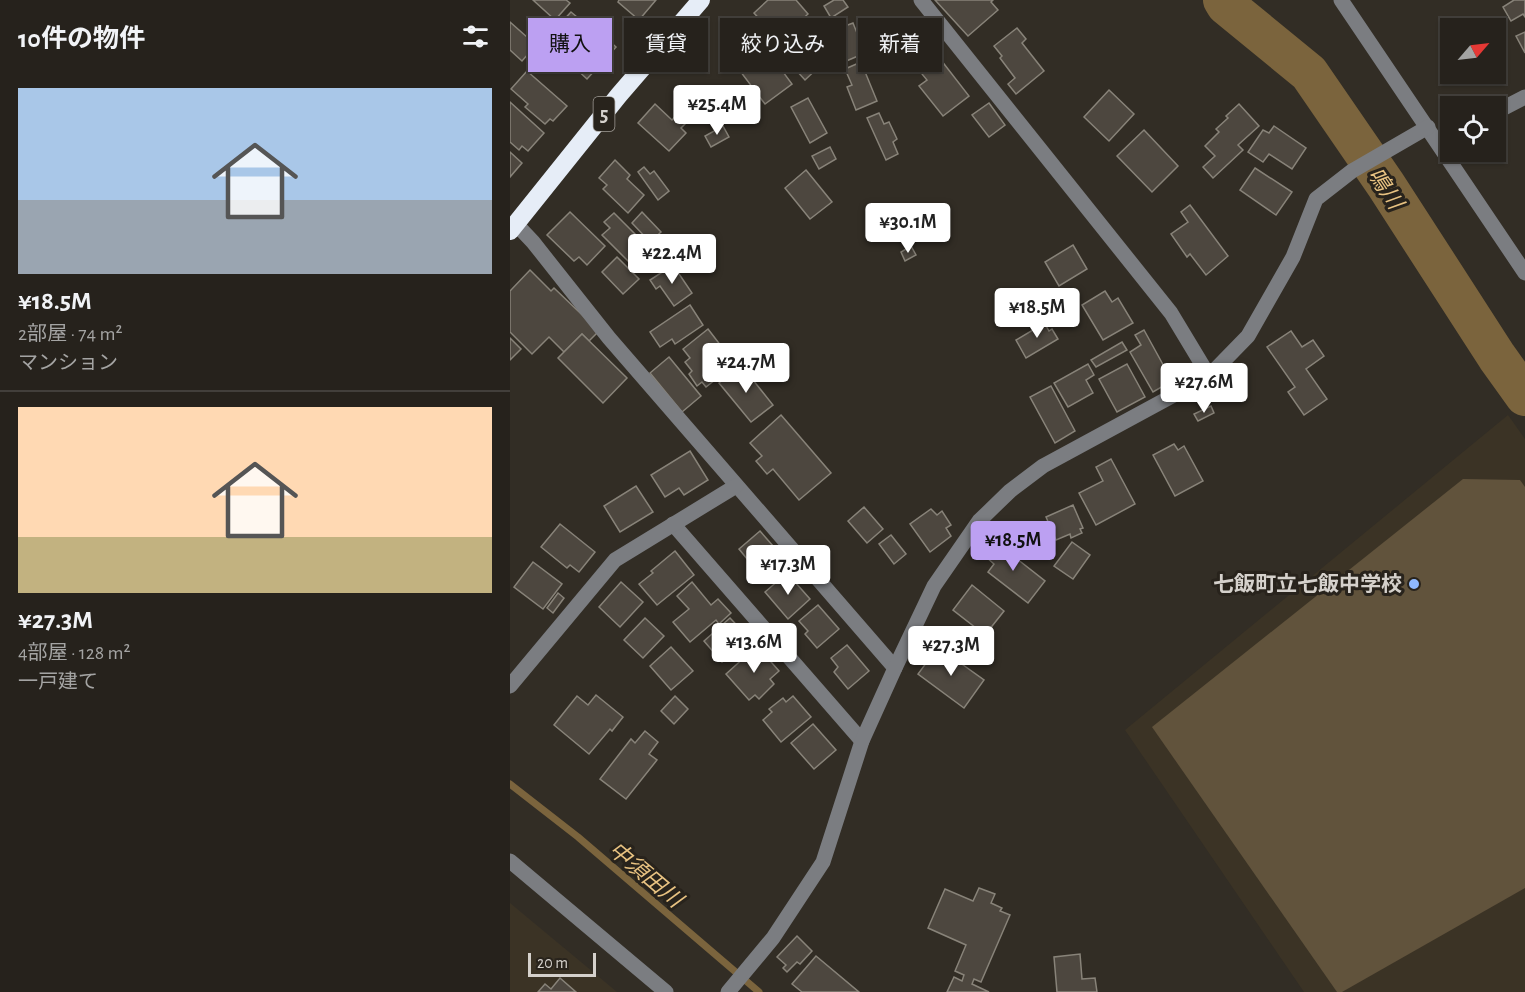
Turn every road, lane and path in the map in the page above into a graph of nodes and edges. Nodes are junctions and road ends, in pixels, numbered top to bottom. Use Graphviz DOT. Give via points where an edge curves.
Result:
graph roads {
  1 [pos="921,0"];
  2 [pos="1341,0"];
  3 [pos="697,2"];
  4 [pos="1525,96"];
  5 [pos="1506,106"];
  6 [pos="1428,127"];
  7 [pos="1440,136"];
  8 [pos="1458,162"];
  9 [pos="513,227"];
  10 [pos="1525,273"];
  11 [pos="1209,376"];
  12 [pos="736,486"];
  13 [pos="673,524"];
  14 [pos="895,668"];
  15 [pos="510,686"];
  16 [pos="862,741"];
  17 [pos="510,861"];
  18 [pos="666,992"];
  19 [pos="728,992"];
  1 -- 11 [label="street" via="1171,313"];
  2 -- 6 [label="street"];
  3 -- 9 [label="highway, 5"];
  4 -- 5 [label="street"];
  6 -- 7 [label="street"];
  6 -- 11 [label="street" via="1352,171 1316,199 1293,257 1248,336"];
  8 -- 10 [label="street"];
  9 -- 12 [label="street" via="533,242"];
  11 -- 14 [label="street" via="1043,466 1010,491 979,521 934,586"];
  12 -- 13 [label="street"];
  12 -- 14 [label="street"];
  13 -- 15 [label="street" via="615,560"];
  13 -- 16 [label="street"];
  14 -- 16 [label="street"];
  16 -- 19 [label="street" via="824,862 773,938"];
  17 -- 18 [label="street"];
}
